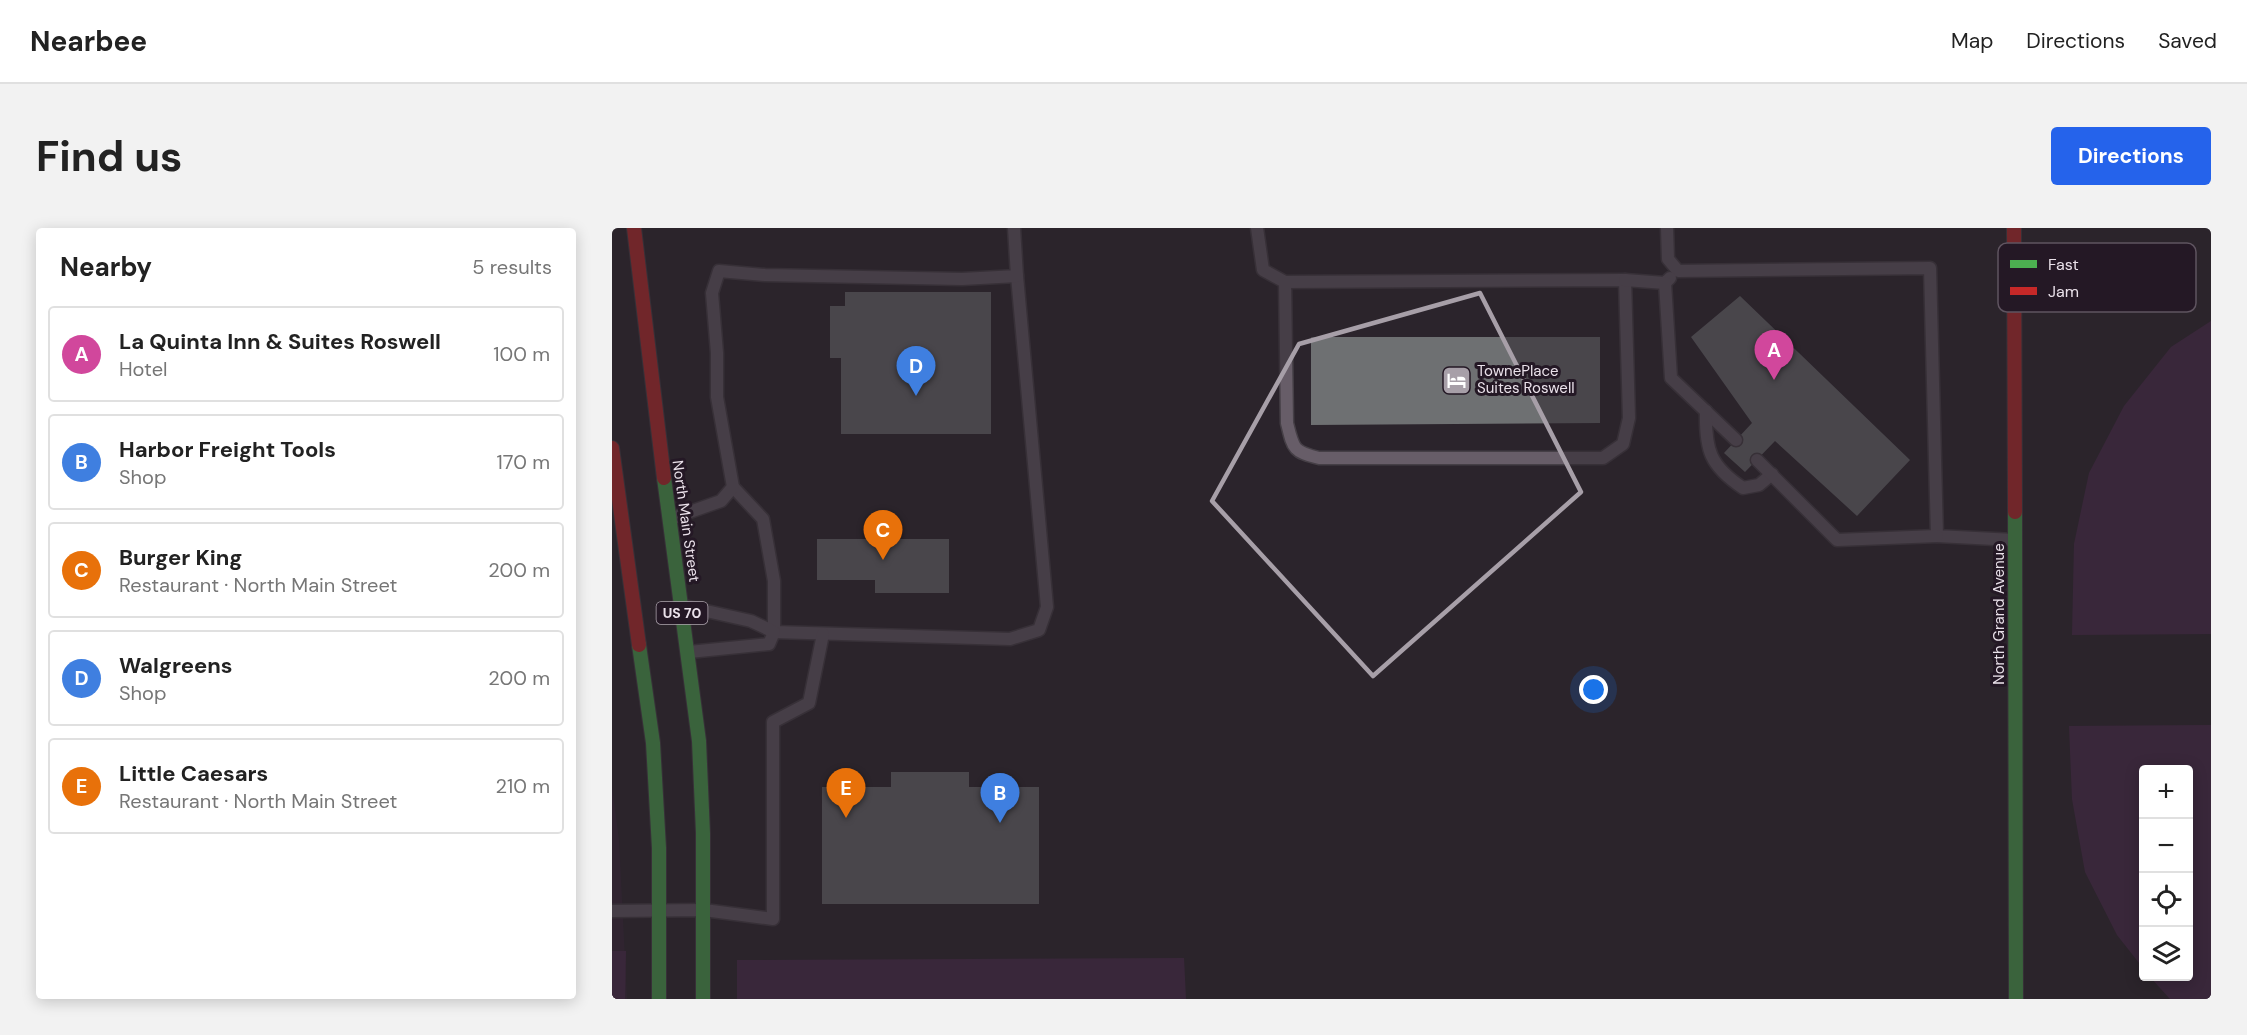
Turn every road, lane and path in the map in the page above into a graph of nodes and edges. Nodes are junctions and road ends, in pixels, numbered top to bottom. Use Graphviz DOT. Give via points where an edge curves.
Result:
graph roads {
  1 [pos="634,228"];
  2 [pos="1014,228"];
  3 [pos="1257,228"];
  4 [pos="1667,228"];
  5 [pos="2014,228"];
  6 [pos="2014,243"];
  7 [pos="1678,271"];
  8 [pos="1017,276"];
  9 [pos="1625,280"];
  10 [pos="1285,282"];
  11 [pos="1665,283"];
  12 [pos="2014,312"];
  13 [pos="1706,411"];
  14 [pos="1736,440"];
  15 [pos="612,448"];
  16 [pos="1757,460"];
  17 [pos="1772,474"];
  18 [pos="733,487"];
  19 [pos="669,519"];
  20 [pos="1937,536"];
  21 [pos="2015,540"];
  22 [pos="681,605"];
  23 [pos="774,632"];
  24 [pos="824,634"];
  25 [pos="682,653"];
  26 [pos="704,910"];
  27 [pos="612,911"];
  28 [pos="659,911"];
  29 [pos="659,999"];
  30 [pos="703,999"];
  31 [pos="2016,999"];
  1 -- 19 [label="main road, North Main Street / US 70"];
  2 -- 8 [label="lane"];
  3 -- 10 [label="lane" via="1263,270"];
  4 -- 7 [label="lane" via="1668,260"];
  5 -- 6 [label="main road, North Grand Avenue"];
  7 -- 11 [label="lane"];
  7 -- 20 [label="lane" via="1930,268"];
  8 -- 18 [label="lane" via="962,279 719,271 712,293 717,397"];
  8 -- 24 [label="lane" via="1047,607 1040,630 1010,639"];
  9 -- 10 [label="lane"];
  9 -- 10 [label="lane" via="1629,418 1623,444 1603,458 1319,458 1300,454 1292,444 1287,423"];
  9 -- 11 [label="lane"];
  11 -- 13 [label="lane" via="1671,378"];
  12 -- 21 [label="main road, North Grand Avenue"];
  13 -- 14 [label="lane"];
  13 -- 17 [label="lane" via="1706,440 1711,459 1727,477 1743,488 1759,485"];
  15 -- 28 [label="main road, US 70" via="648,657 657,793"];
  16 -- 17 [label="lane"];
  17 -- 20 [label="lane" via="1837,540"];
  18 -- 19 [label="lane" via="721,501"];
  18 -- 23 [label="lane" via="764,519 774,580"];
  19 -- 22 [label="main road, North Main Street / US 70"];
  20 -- 21 [label="lane"];
  21 -- 31 [label="main road, North Grand Avenue"];
  22 -- 23 [label="lane" via="751,621"];
  22 -- 25 [label="main road, North Main Street / US 70"];
  23 -- 24 [label="lane"];
  23 -- 25 [label="lane" via="769,644"];
  24 -- 26 [label="lane" via="809,703 773,722 773,919"];
  25 -- 26 [label="main road, North Main Street / US 70" via="699,741"];
  26 -- 28 [label="lane"];
  26 -- 30 [label="main road, North Main Street / US 70"];
  27 -- 28 [label="lane"];
  28 -- 29 [label="main road, US 70"];
}
